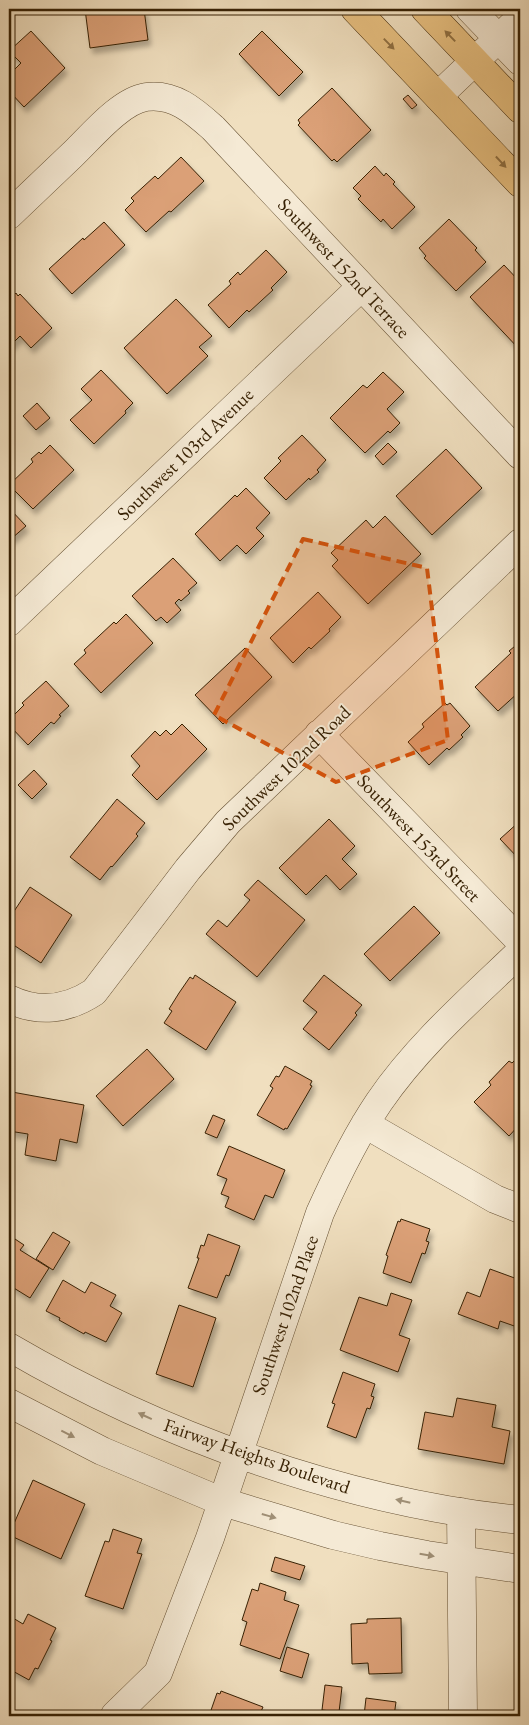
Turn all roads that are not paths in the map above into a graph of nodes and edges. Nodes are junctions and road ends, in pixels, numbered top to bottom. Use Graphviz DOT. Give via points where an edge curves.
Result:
graph roads {
  1 [pos="355,9"];
  2 [pos="425,9"];
  3 [pos="470,9"];
  4 [pos="520,18"];
  5 [pos="498,38"];
  6 [pos="474,60"];
  7 [pos="520,61"];
  8 [pos="438,96"];
  9 [pos="520,109"];
  10 [pos="520,183"];
  11 [pos="9,216"];
  12 [pos="361,287"];
  13 [pos="520,455"];
  14 [pos="520,543"];
  15 [pos="9,622"];
  16 [pos="319,734"];
  17 [pos="520,941"];
  18 [pos="520,952"];
  19 [pos="9,999"];
  20 [pos="365,1124"];
  21 [pos="520,1210"];
  22 [pos="9,1347"];
  23 [pos="9,1403"];
  24 [pos="239,1453"];
  25 [pos="223,1502"];
  26 [pos="461,1512"];
  27 [pos="520,1520"];
  28 [pos="461,1561"];
  29 [pos="520,1569"];
  30 [pos="115,1715"];
  31 [pos="463,1716"];
  1 -- 8 [label="main road, one-way"];
  6 -- 2 [label="main road, one-way"];
  3 -- 5 [label="street"];
  4 -- 5 [label="street"];
  5 -- 6 [label="street"];
  5 -- 7 [label="street"];
  6 -- 8 [label="street"];
  6 -- 9 [label="main road"];
  8 -- 10 [label="main road, one-way"];
  11 -- 12 [label="street, Southwest 152nd Terrace" via="120,110 140,99 170,99 186,105 213,128"];
  12 -- 13 [label="street, Southwest 152nd Terrace"];
  12 -- 15 [label="street, Southwest 103rd Avenue"];
  14 -- 16 [label="street, Southwest 102nd Road"];
  16 -- 17 [label="street, Southwest 153rd Street"];
  16 -- 19 [label="street, Southwest 102nd Road" via="228,822 188,869 101,985 86,998 56,1008 27,1006"];
  18 -- 20 [label="street, Southwest 102nd Place" via="424,1047 393,1083"];
  20 -- 21 [label="street"];
  20 -- 24 [label="street, Southwest 102nd Place" via="320,1213"];
  24 -- 22 [label="street, Fairway Heights Boulevard, one-way" via="72,1383"];
  23 -- 25 [label="street, one-way" via="102,1451"];
  24 -- 25 [label="street, Southwest 102nd Place"];
  26 -- 24 [label="street, Fairway Heights Boulevard, one-way" via="367,1492"];
  25 -- 28 [label="street, one-way" via="333,1535"];
  25 -- 30 [label="street, Southwest 102nd Place" via="158,1673"];
  26 -- 27 [label="street, Fairway Heights Boulevard"];
  26 -- 28 [label="street"];
  28 -- 29 [label="street"];
  28 -- 31 [label="street"];
}
